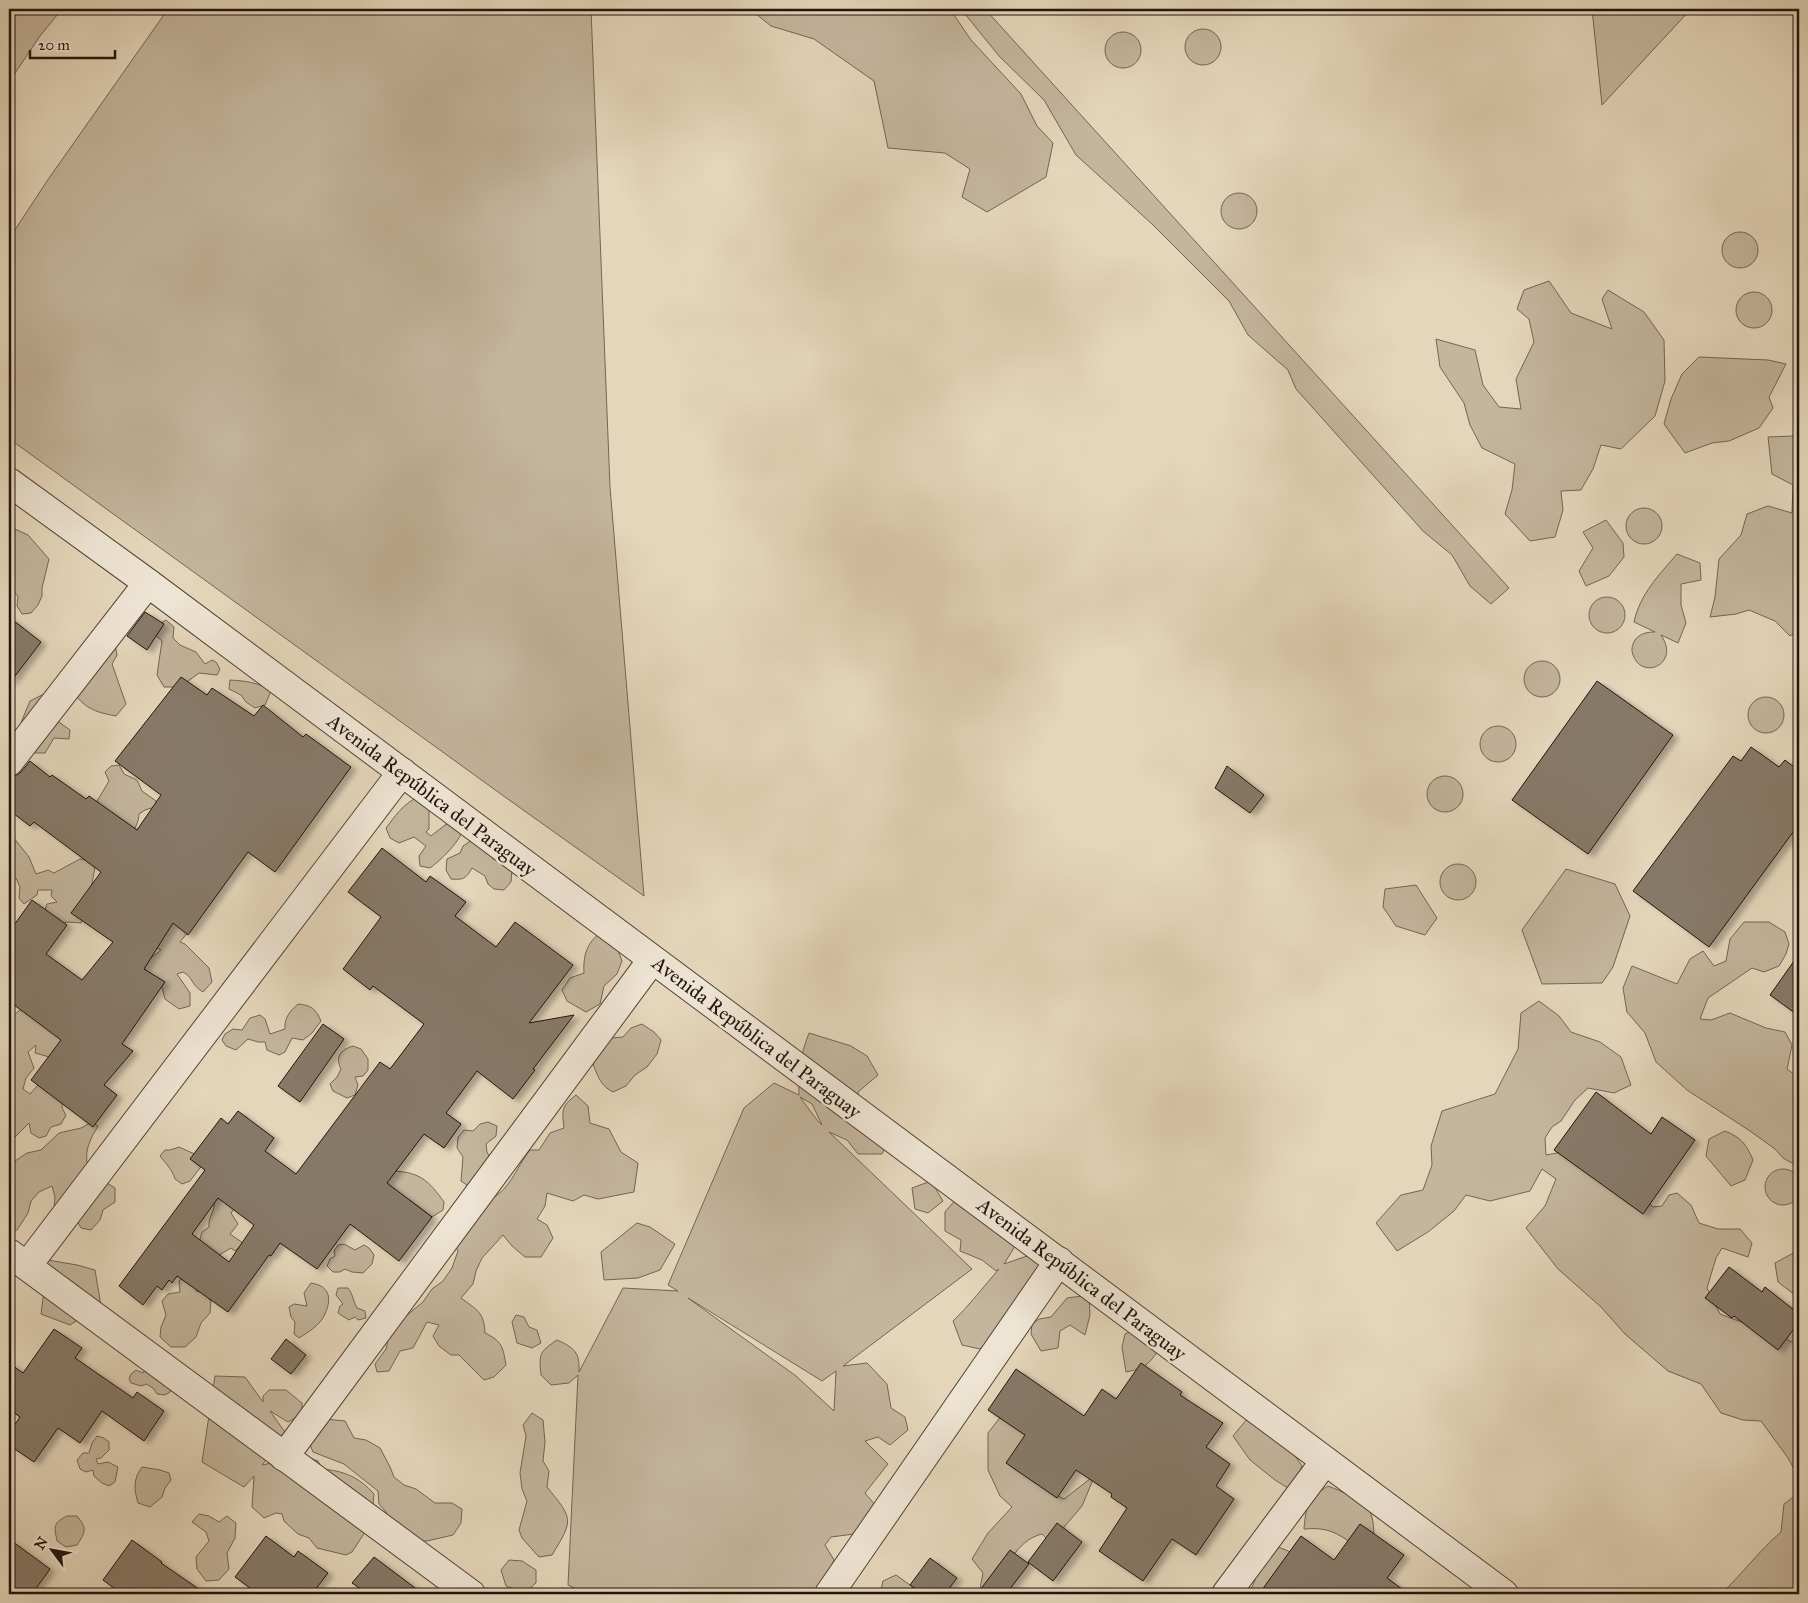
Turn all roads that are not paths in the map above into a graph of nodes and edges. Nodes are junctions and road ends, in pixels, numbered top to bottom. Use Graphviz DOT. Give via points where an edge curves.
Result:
graph roads {
  1 [pos="9,482"];
  2 [pos="148,583"];
  3 [pos="9,762"];
  4 [pos="402,772"];
  5 [pos="652,960"];
  6 [pos="18,1260"];
  7 [pos="1059,1261"];
  8 [pos="284,1456"];
  9 [pos="1325,1462"];
  10 [pos="471,1594"];
  11 [pos="829,1594"];
  12 [pos="1226,1594"];
  13 [pos="1504,1594"];
  1 -- 2 [label="street, Avenida República del Paraguay"];
  2 -- 3 [label="street"];
  2 -- 4 [label="street, Avenida República del Paraguay"];
  4 -- 5 [label="street, Avenida República del Paraguay"];
  4 -- 6 [label="street"];
  5 -- 7 [label="street, Avenida República del Paraguay"];
  5 -- 8 [label="street"];
  6 -- 8 [label="street"];
  7 -- 9 [label="street, Avenida República del Paraguay"];
  7 -- 11 [label="street"];
  8 -- 10 [label="street"];
  9 -- 12 [label="street"];
  9 -- 13 [label="street, Avenida República del Paraguay"];
}
